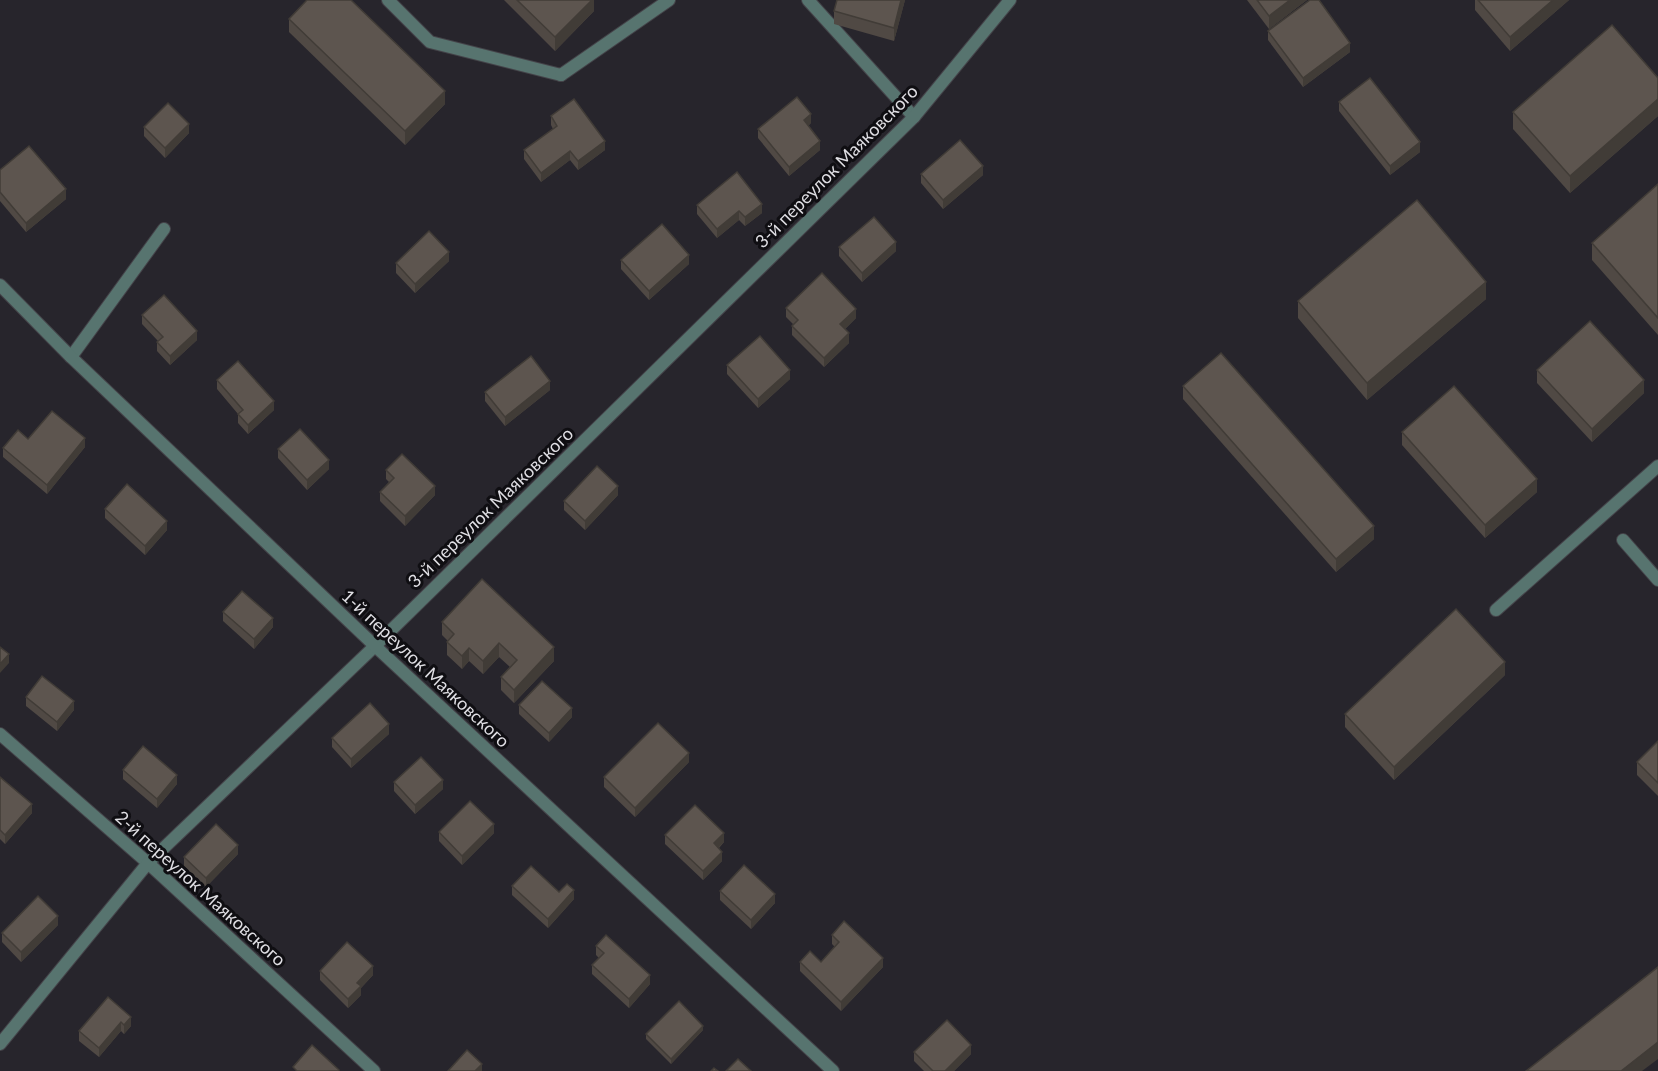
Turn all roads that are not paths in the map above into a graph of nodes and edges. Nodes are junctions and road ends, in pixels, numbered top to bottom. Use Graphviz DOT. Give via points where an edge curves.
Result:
graph roads {
  1 [pos="388,0"];
  2 [pos="669,0"];
  3 [pos="808,0"];
  4 [pos="1010,0"];
  5 [pos="914,117"];
  6 [pos="164,229"];
  7 [pos="0,285"];
  8 [pos="71,357"];
  9 [pos="1658,466"];
  10 [pos="1623,540"];
  11 [pos="1658,580"];
  12 [pos="1496,610"];
  13 [pos="375,646"];
  14 [pos="0,734"];
  15 [pos="148,863"];
  16 [pos="0,1044"];
  17 [pos="829,1070"];
  18 [pos="374,1071"];
  1 -- 2 [label="street" via="430,42 561,75"];
  3 -- 5 [label="street"];
  4 -- 5 [label="street, 3-й переулок Маяковского"];
  5 -- 13 [label="street, 3-й переулок Маяковского"];
  6 -- 8 [label="street"];
  7 -- 8 [label="street, 1-й переулок Маяковского"];
  8 -- 13 [label="street, 1-й переулок Маяковского"];
  9 -- 12 [label="street"];
  10 -- 11 [label="street"];
  13 -- 15 [label="street, 3-й переулок Маяковского"];
  13 -- 17 [label="street, 1-й переулок Маяковского"];
  14 -- 15 [label="street, 2-й переулок Маяковского"];
  15 -- 16 [label="street, 3-й переулок Маяковского"];
  15 -- 18 [label="street, 2-й переулок Маяковского"];
}
